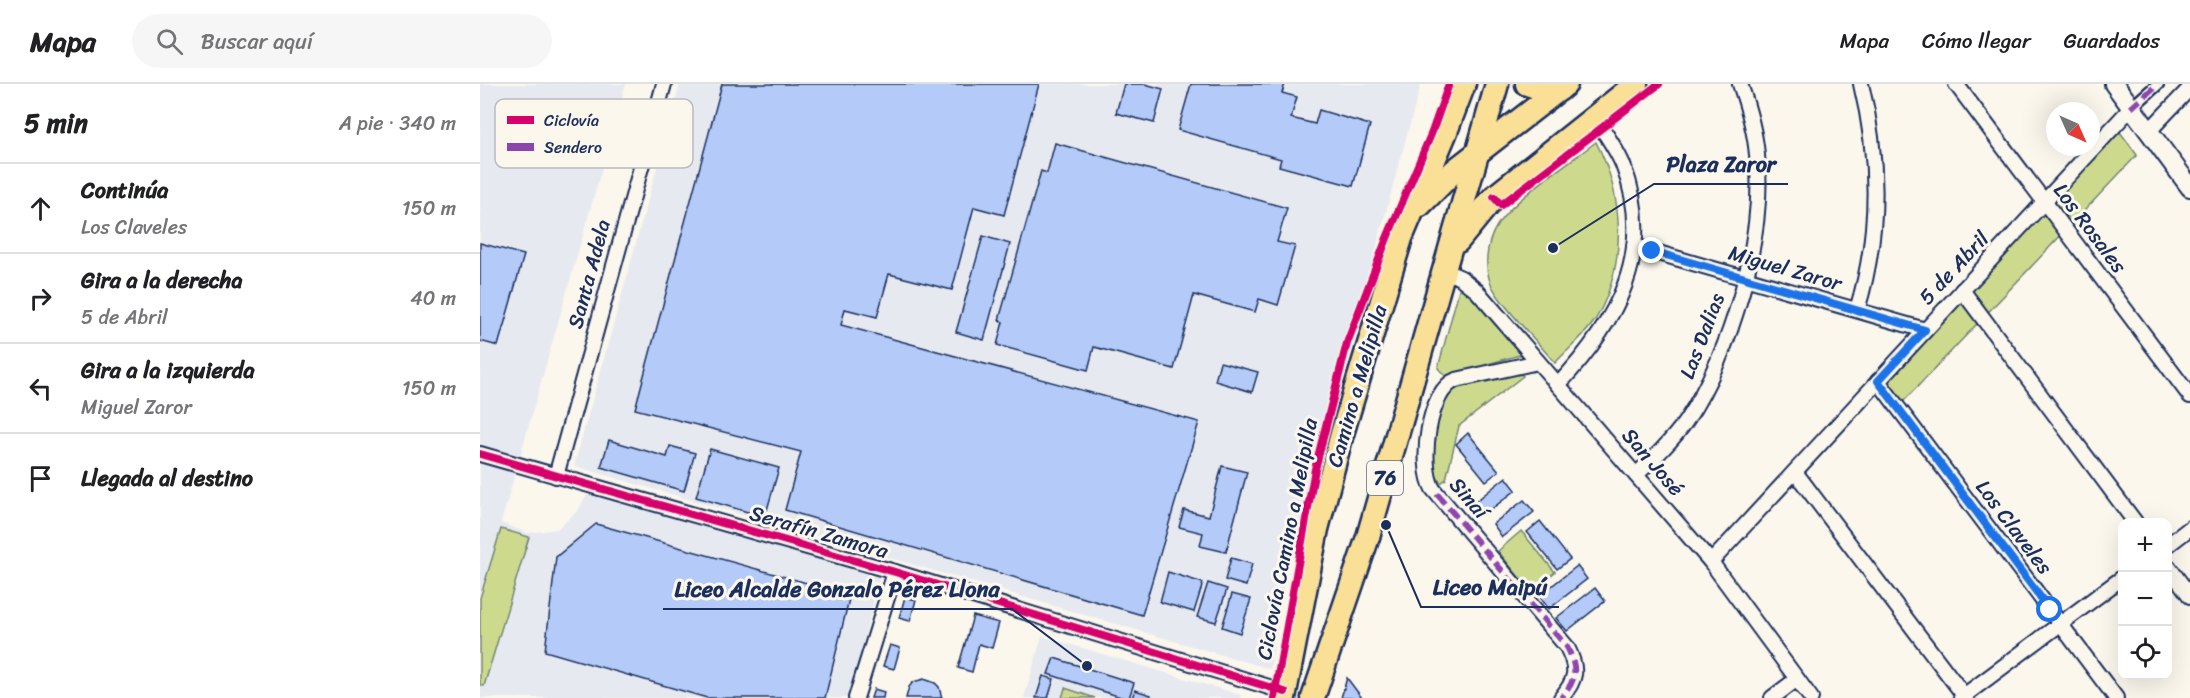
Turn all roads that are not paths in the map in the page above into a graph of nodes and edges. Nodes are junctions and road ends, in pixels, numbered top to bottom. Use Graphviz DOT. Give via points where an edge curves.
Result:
graph roads {
  1 [pos="663,84"];
  2 [pos="1464,84"];
  3 [pos="1497,84"];
  4 [pos="1527,84"];
  5 [pos="1636,84"];
  6 [pos="1740,84"];
  7 [pos="1861,84"];
  8 [pos="1956,84"];
  9 [pos="2158,84"];
  10 [pos="1563,86"];
  11 [pos="2121,87"];
  12 [pos="2190,88"];
  13 [pos="659,99"];
  14 [pos="2131,108"];
  15 [pos="1595,117"];
  16 [pos="2149,131"];
  17 [pos="1477,153"];
  18 [pos="640,168"];
  19 [pos="2190,187"];
  20 [pos="2044,201"];
  21 [pos="1408,220"];
  22 [pos="1634,246"];
  23 [pos="1447,263"];
  24 [pos="1745,278"];
  25 [pos="1962,290"];
  26 [pos="1857,310"];
  27 [pos="1925,330"];
  28 [pos="1538,362"];
  29 [pos="1878,381"];
  30 [pos="1558,385"];
  31 [pos="2190,396"];
  32 [pos="480,454"];
  33 [pos="1795,471"];
  34 [pos="1636,475"];
  35 [pos="556,476"];
  36 [pos="2132,518"];
  37 [pos="2190,528"];
  38 [pos="2172,542"];
  39 [pos="1711,562"];
  40 [pos="2172,571"];
  41 [pos="895,572"];
  42 [pos="2118,581"];
  43 [pos="2190,596"];
  44 [pos="2061,624"];
  45 [pos="1797,679"];
  46 [pos="1284,695"];
  47 [pos="1964,697"];
  48 [pos="856,698"];
  49 [pos="1313,698"];
  50 [pos="1561,698"];
  51 [pos="1772,698"];
  52 [pos="1811,698"];
  53 [pos="2116,698"];
  1 -- 13 [label="street, Santa Adela"];
  2 -- 21 [label="main road, Camino a Melipilla"];
  3 -- 17 [label="main road, 76"];
  4 -- 10 [label="main road" via="1544,90"];
  5 -- 15 [label="main road"];
  6 -- 24 [label="street, Las Dalias" via="1755,138 1759,176 1757,218"];
  7 -- 26 [label="street" via="1872,132 1876,211 1870,262"];
  8 -- 20 [label="street, Los Rosales"];
  9 -- 14 [label="street"];
  10 -- 17 [label="main road"];
  11 -- 14 [label="street"];
  12 -- 16 [label="street"];
  14 -- 16 [label="street"];
  14 -- 20 [label="street, 5 de Abril"];
  15 -- 22 [label="street" via="1616,150 1629,183"];
  15 -- 23 [label="main road" via="1494,197"];
  16 -- 19 [label="street"];
  17 -- 21 [label="main road" via="1437,187"];
  17 -- 23 [label="main road, 76"];
  18 -- 35 [label="street, Santa Adela"];
  20 -- 25 [label="street, 5 de Abril"];
  20 -- 31 [label="street, Los Rosales"];
  21 -- 46 [label="main road, Camino a Melipilla" via="1333,463"];
  22 -- 24 [label="street, Miguel Zaror"];
  22 -- 30 [label="street" via="1623,287 1606,326"];
  23 -- 28 [label="street, San José" via="1477,291"];
  23 -- 49 [label="main road, 76" via="1368,537"];
  24 -- 26 [label="street, Miguel Zaror"];
  24 -- 34 [label="street, Las Dalias" via="1728,335 1694,407 1674,437"];
  25 -- 27 [label="street, 5 de Abril"];
  25 -- 36 [label="street"];
  26 -- 27 [label="street, Miguel Zaror"];
  27 -- 29 [label="street, 5 de Abril"];
  28 -- 30 [label="street, San José"];
  28 -- 50 [label="street, Sinaí" via="1456,380 1446,386 1439,394 1429,431 1426,467 1432,489 1567,646 1574,659 1575,673"];
  29 -- 33 [label="street, 5 de Abril"];
  29 -- 44 [label="street, Los Claveles"];
  30 -- 34 [label="street, San José"];
  32 -- 35 [label="street, Serafín Zamora"];
  33 -- 39 [label="street, 5 de Abril"];
  33 -- 47 [label="street"];
  34 -- 39 [label="street, San José"];
  35 -- 41 [label="street, Serafín Zamora"];
  37 -- 38 [label="street"];
  39 -- 45 [label="street, San José"];
  40 -- 43 [label="street"];
  41 -- 46 [label="street, Serafín Zamora"];
  41 -- 48 [label="street"];
  42 -- 44 [label="street"];
  44 -- 47 [label="street"];
  44 -- 53 [label="street, Los Claveles"];
  45 -- 51 [label="street"];
  45 -- 52 [label="street, San José"];
}
